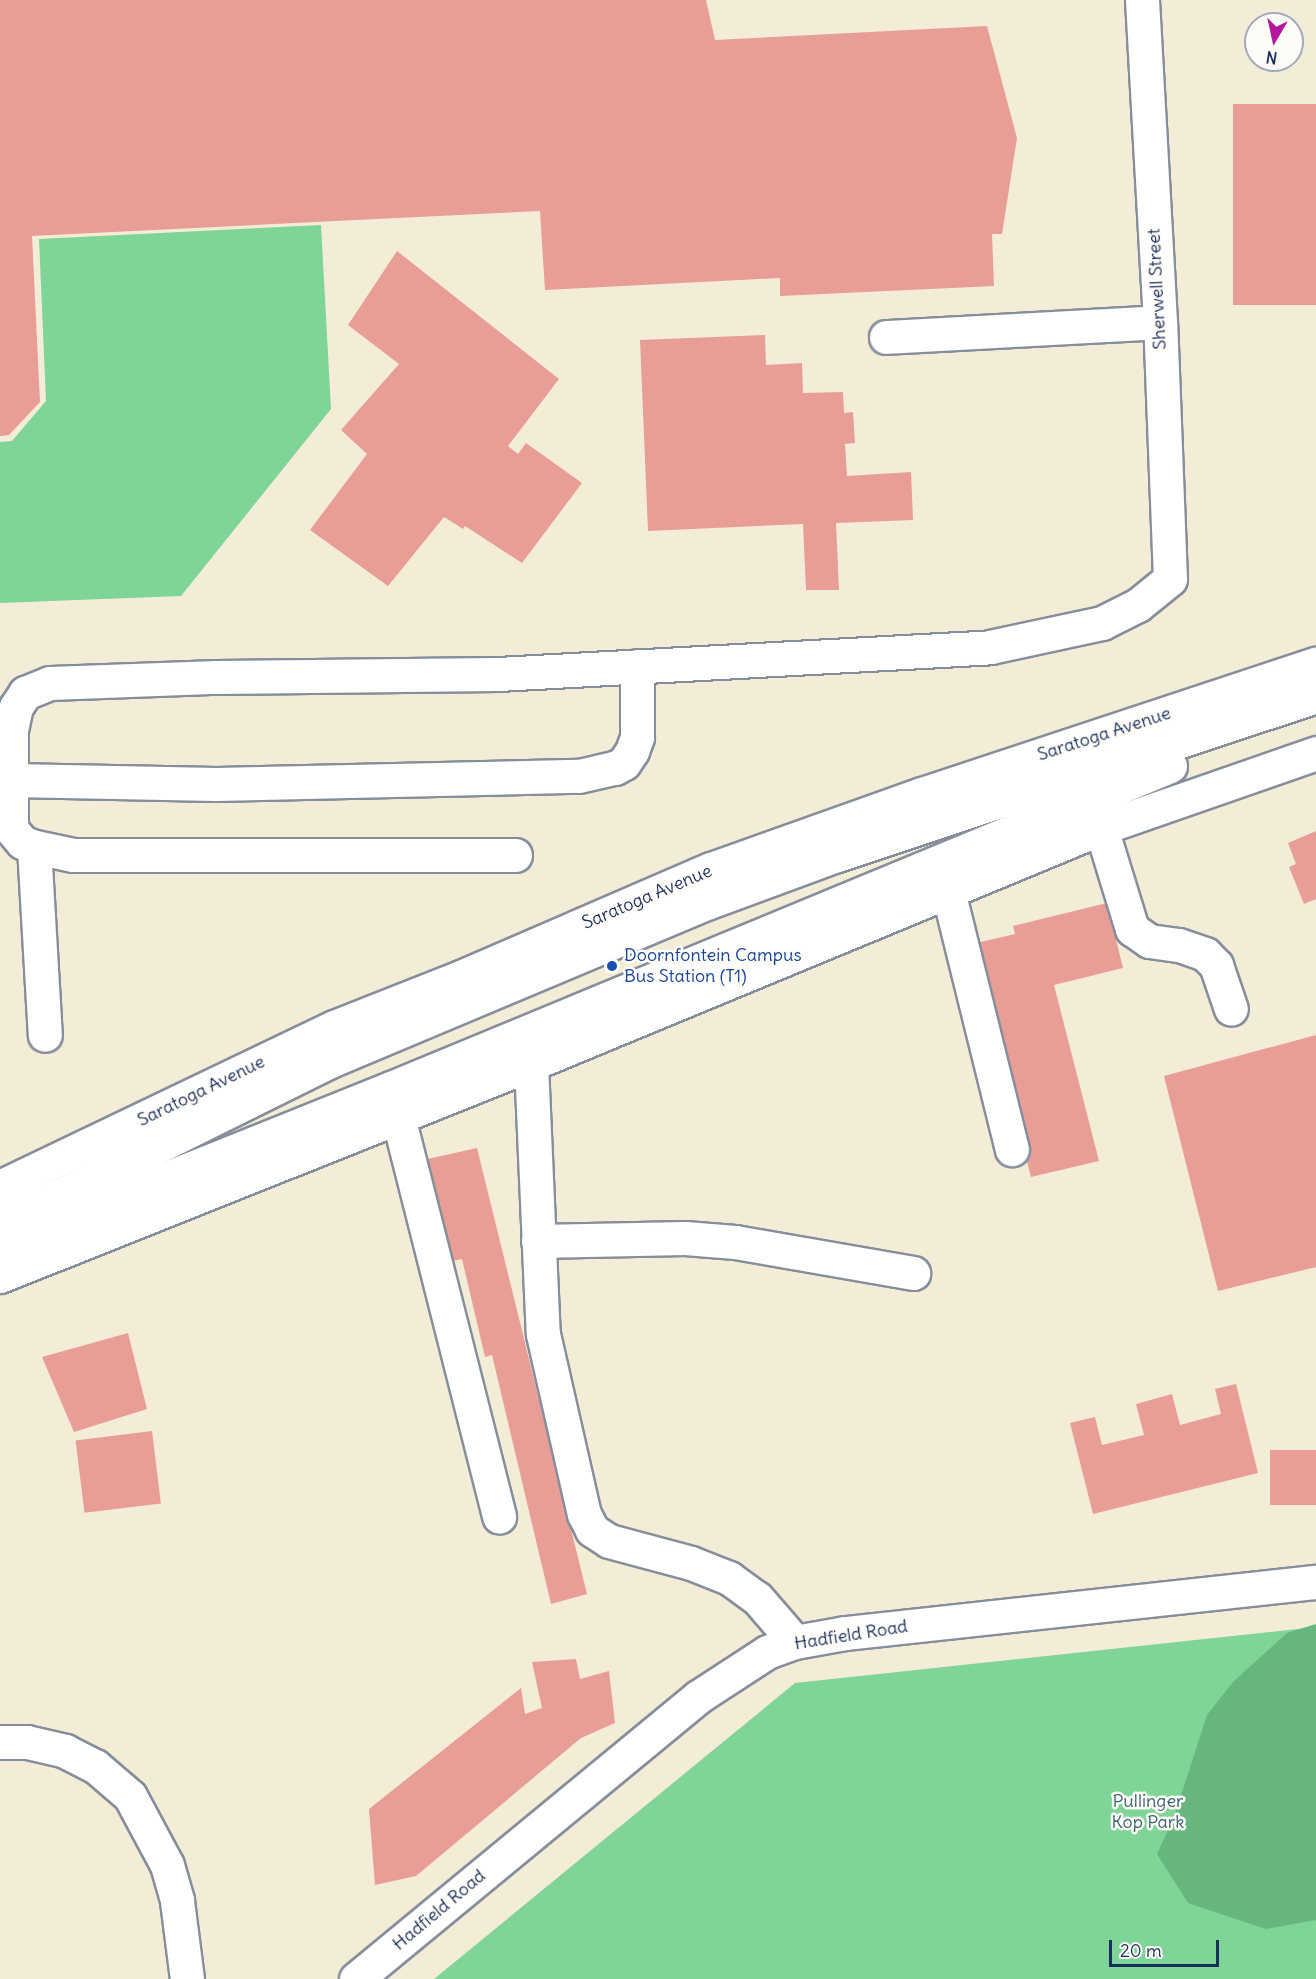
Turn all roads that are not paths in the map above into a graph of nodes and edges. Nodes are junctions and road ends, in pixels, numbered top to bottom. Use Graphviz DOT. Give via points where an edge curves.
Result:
graph roads {
  1 [pos="1142,0"];
  2 [pos="1160,322"];
  3 [pos="886,337"];
  4 [pos="1316,664"];
  5 [pos="637,666"];
  6 [pos="1316,696"];
  7 [pos="1316,716"];
  8 [pos="1316,753"];
  9 [pos="11,780"];
  10 [pos="1101,828"];
  11 [pos="15,835"];
  12 [pos="515,855"];
  13 [pos="948,891"];
  14 [pos="1231,1009"];
  15 [pos="45,1035"];
  16 [pos="531,1064"];
  17 [pos="394,1102"];
  18 [pos="1012,1149"];
  19 [pos="0,1187"];
  20 [pos="0,1221"];
  21 [pos="538,1241"];
  22 [pos="0,1245"];
  23 [pos="913,1273"];
  24 [pos="0,1276"];
  25 [pos="499,1517"];
  26 [pos="1316,1582"];
  27 [pos="795,1642"];
  28 [pos="0,1742"];
  29 [pos="187,1979"];
  30 [pos="356,1979"];
  1 -- 2 [label="main road, Sherwell Street"];
  2 -- 3 [label="main road"];
  2 -- 5 [label="main road, Sherwell Street" via="1170,579 1138,605 1102,623 990,647"];
  4 -- 19 [label="main road, Saratoga Avenue" via="922,794 711,869 334,1027"];
  5 -- 9 [label="main road" via="498,674 50,683 25,693 16,707 11,730"];
  5 -- 9 [label="main road" via="637,737 632,751 615,768 579,776 216,784"];
  6 -- 20 [label="main road" via="837,855 709,902 328,1062"];
  7 -- 17 [label="main road" via="1209,750"];
  8 -- 10 [label="main road"];
  9 -- 11 [label="main road"];
  10 -- 13 [label="main road"];
  10 -- 14 [label="main road" via="1132,929 1149,941 1205,954 1216,965"];
  11 -- 12 [label="main road" via="85,856"];
  11 -- 15 [label="main road"];
  13 -- 16 [label="main road"];
  13 -- 18 [label="main road"];
  16 -- 17 [label="main road"];
  16 -- 21 [label="main road"];
  17 -- 22 [label="main road"];
  17 -- 24 [label="main road"];
  17 -- 25 [label="main road"];
  21 -- 23 [label="main road" via="685,1238 735,1242"];
  21 -- 27 [label="main road" via="543,1334 584,1514 592,1530 609,1541 691,1563 729,1578 757,1598"];
  26 -- 27 [label="main road, Hadfield Road" via="845,1633"];
  27 -- 30 [label="main road, Hadfield Road" via="747,1663 698,1697"];
  28 -- 29 [label="main road" via="27,1742 64,1751 95,1766 130,1796 167,1866 177,1901"];
}
